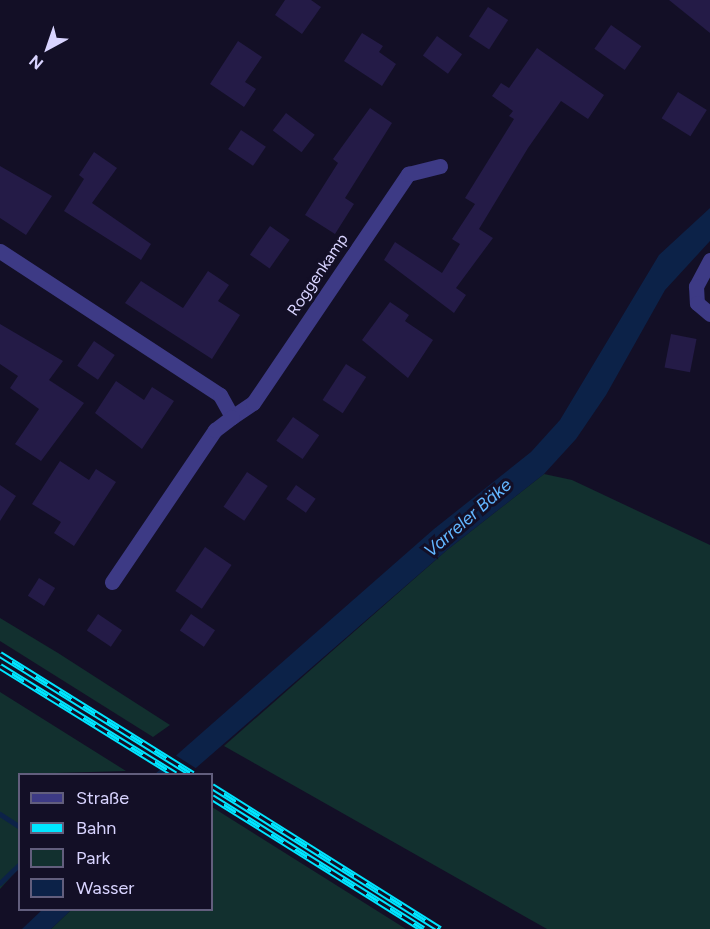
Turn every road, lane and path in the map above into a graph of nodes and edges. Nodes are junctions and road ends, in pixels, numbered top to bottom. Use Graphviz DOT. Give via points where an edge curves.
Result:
graph roads {
  1 [pos="440,166"];
  2 [pos="0,251"];
  3 [pos="710,260"];
  4 [pos="710,314"];
  5 [pos="232,417"];
  6 [pos="112,582"];
  1 -- 5 [label="street, Roggenkamp" via="408,174 253,403"];
  2 -- 5 [label="street" via="220,395"];
  3 -- 4 [label="street" via="696,286 697,303"];
  5 -- 6 [label="street, Roggenkamp" via="215,430"];
}
